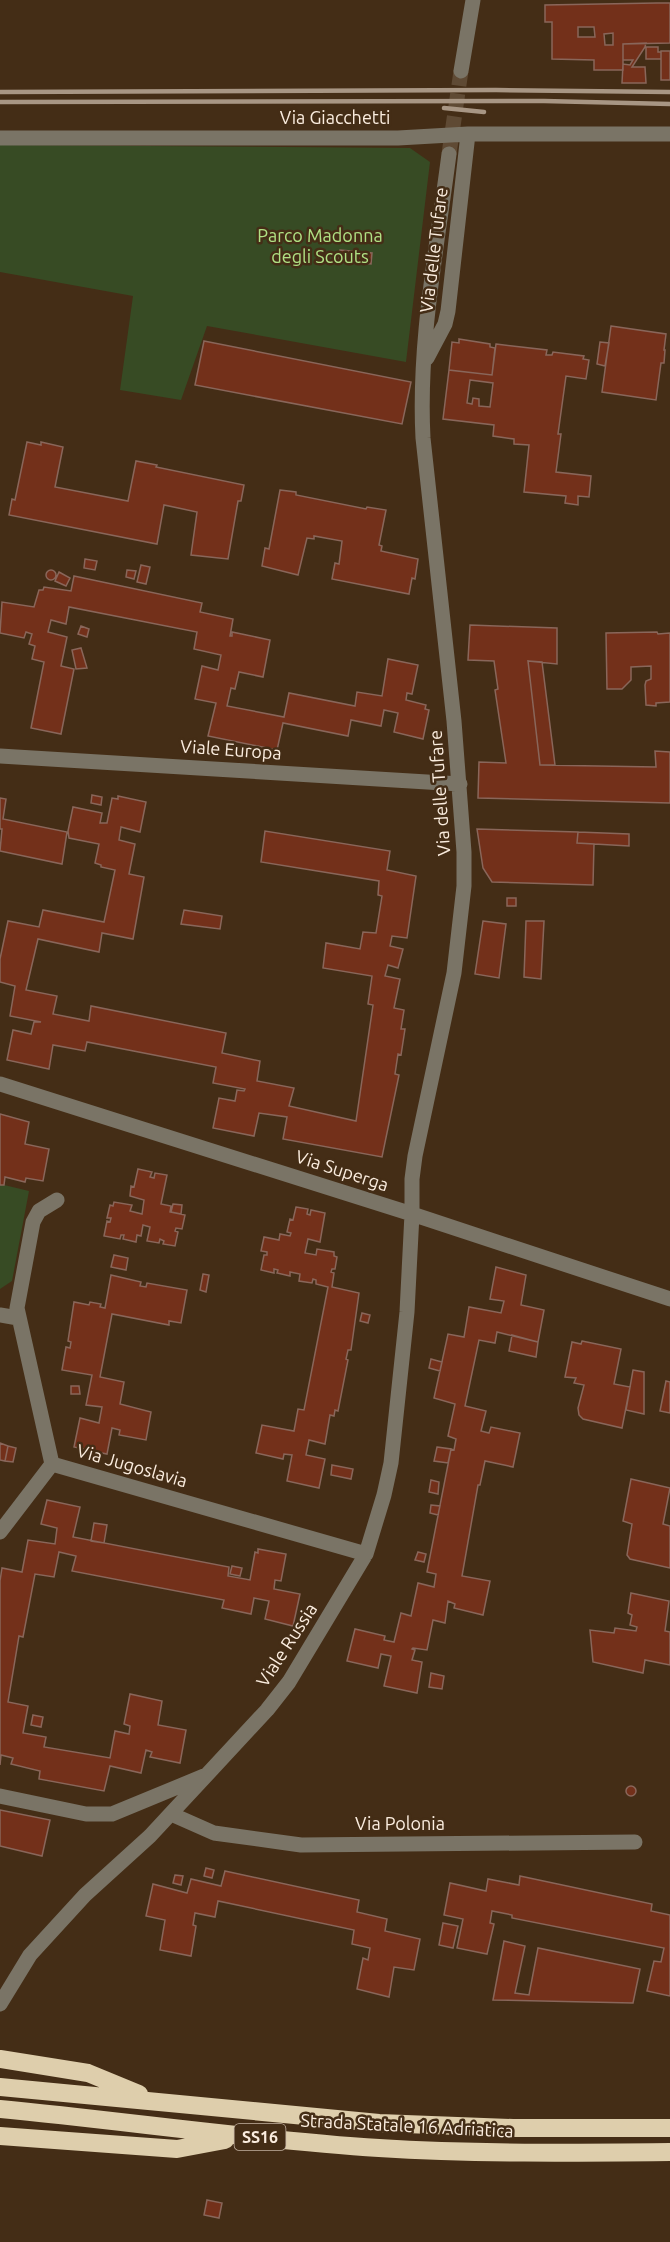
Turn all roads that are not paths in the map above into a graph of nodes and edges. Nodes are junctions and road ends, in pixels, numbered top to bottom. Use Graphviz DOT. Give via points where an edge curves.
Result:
graph roads {
  1 [pos="473,0"];
  2 [pos="461,70"];
  3 [pos="468,134"];
  4 [pos="670,134"];
  5 [pos="0,138"];
  6 [pos="449,154"];
  7 [pos="423,366"];
  8 [pos="0,756"];
  9 [pos="460,784"];
  10 [pos="0,1084"];
  11 [pos="57,1200"];
  12 [pos="412,1214"];
  13 [pos="670,1299"];
  14 [pos="0,1315"];
  15 [pos="18,1318"];
  16 [pos="52,1464"];
  17 [pos="0,1532"];
  18 [pos="366,1554"];
  19 [pos="209,1774"];
  20 [pos="0,1796"];
  21 [pos="171,1814"];
  22 [pos="635,1842"];
  23 [pos="0,2004"];
  24 [pos="0,2059"];
  25 [pos="0,2087"];
  26 [pos="154,2101"];
  27 [pos="0,2109"];
  28 [pos="670,2128"];
  29 [pos="0,2136"];
  30 [pos="246,2136"];
  31 [pos="670,2152"];
  1 -- 2 [label="street"];
  3 -- 4 [label="street, Via Giacchetti"];
  3 -- 5 [label="street, Via Giacchetti" via="398,138"];
  3 -- 7 [label="street, Via delle Tufare" via="448,310"];
  6 -- 7 [label="street, Via delle Tufare"];
  7 -- 9 [label="street, Via delle Tufare" via="423,438"];
  8 -- 9 [label="street, Viale Europa"];
  9 -- 12 [label="street, Via delle Tufare" via="464,886 459,934 415,1156"];
  10 -- 12 [label="street, Via Superga"];
  11 -- 15 [label="street, Via Jugoslavia" via="39,1211 33,1222 18,1298"];
  12 -- 13 [label="street, Via Superga"];
  12 -- 18 [label="street, Viale Russia" via="407,1312 391,1463"];
  14 -- 15 [label="street"];
  15 -- 16 [label="street, Via Jugoslavia"];
  16 -- 17 [label="street"];
  16 -- 18 [label="street, Via Jugoslavia"];
  18 -- 19 [label="street, Viale Russia" via="289,1682"];
  19 -- 20 [label="street" via="112,1814 86,1814"];
  19 -- 21 [label="street, Viale Russia"];
  21 -- 22 [label="street, Via Polonia" via="214,1833 301,1845"];
  21 -- 23 [label="street, Viale Russia" via="85,1895 30,1955"];
  24 -- 26 [label="highway, SS16" via="88,2073"];
  25 -- 26 [label="highway, Strada Statale 16 Adriatica / SS16"];
  26 -- 28 [label="highway, Strada Statale 16 Adriatica / SS16" via="379,2123"];
  27 -- 30 [label="highway, Strada Statale 16 Adriatica / SS16"];
  29 -- 30 [label="highway, SS16" via="177,2149"];
  30 -- 31 [label="highway, Strada Statale 16 Adriatica / SS16" via="380,2148 522,2153"];
}
